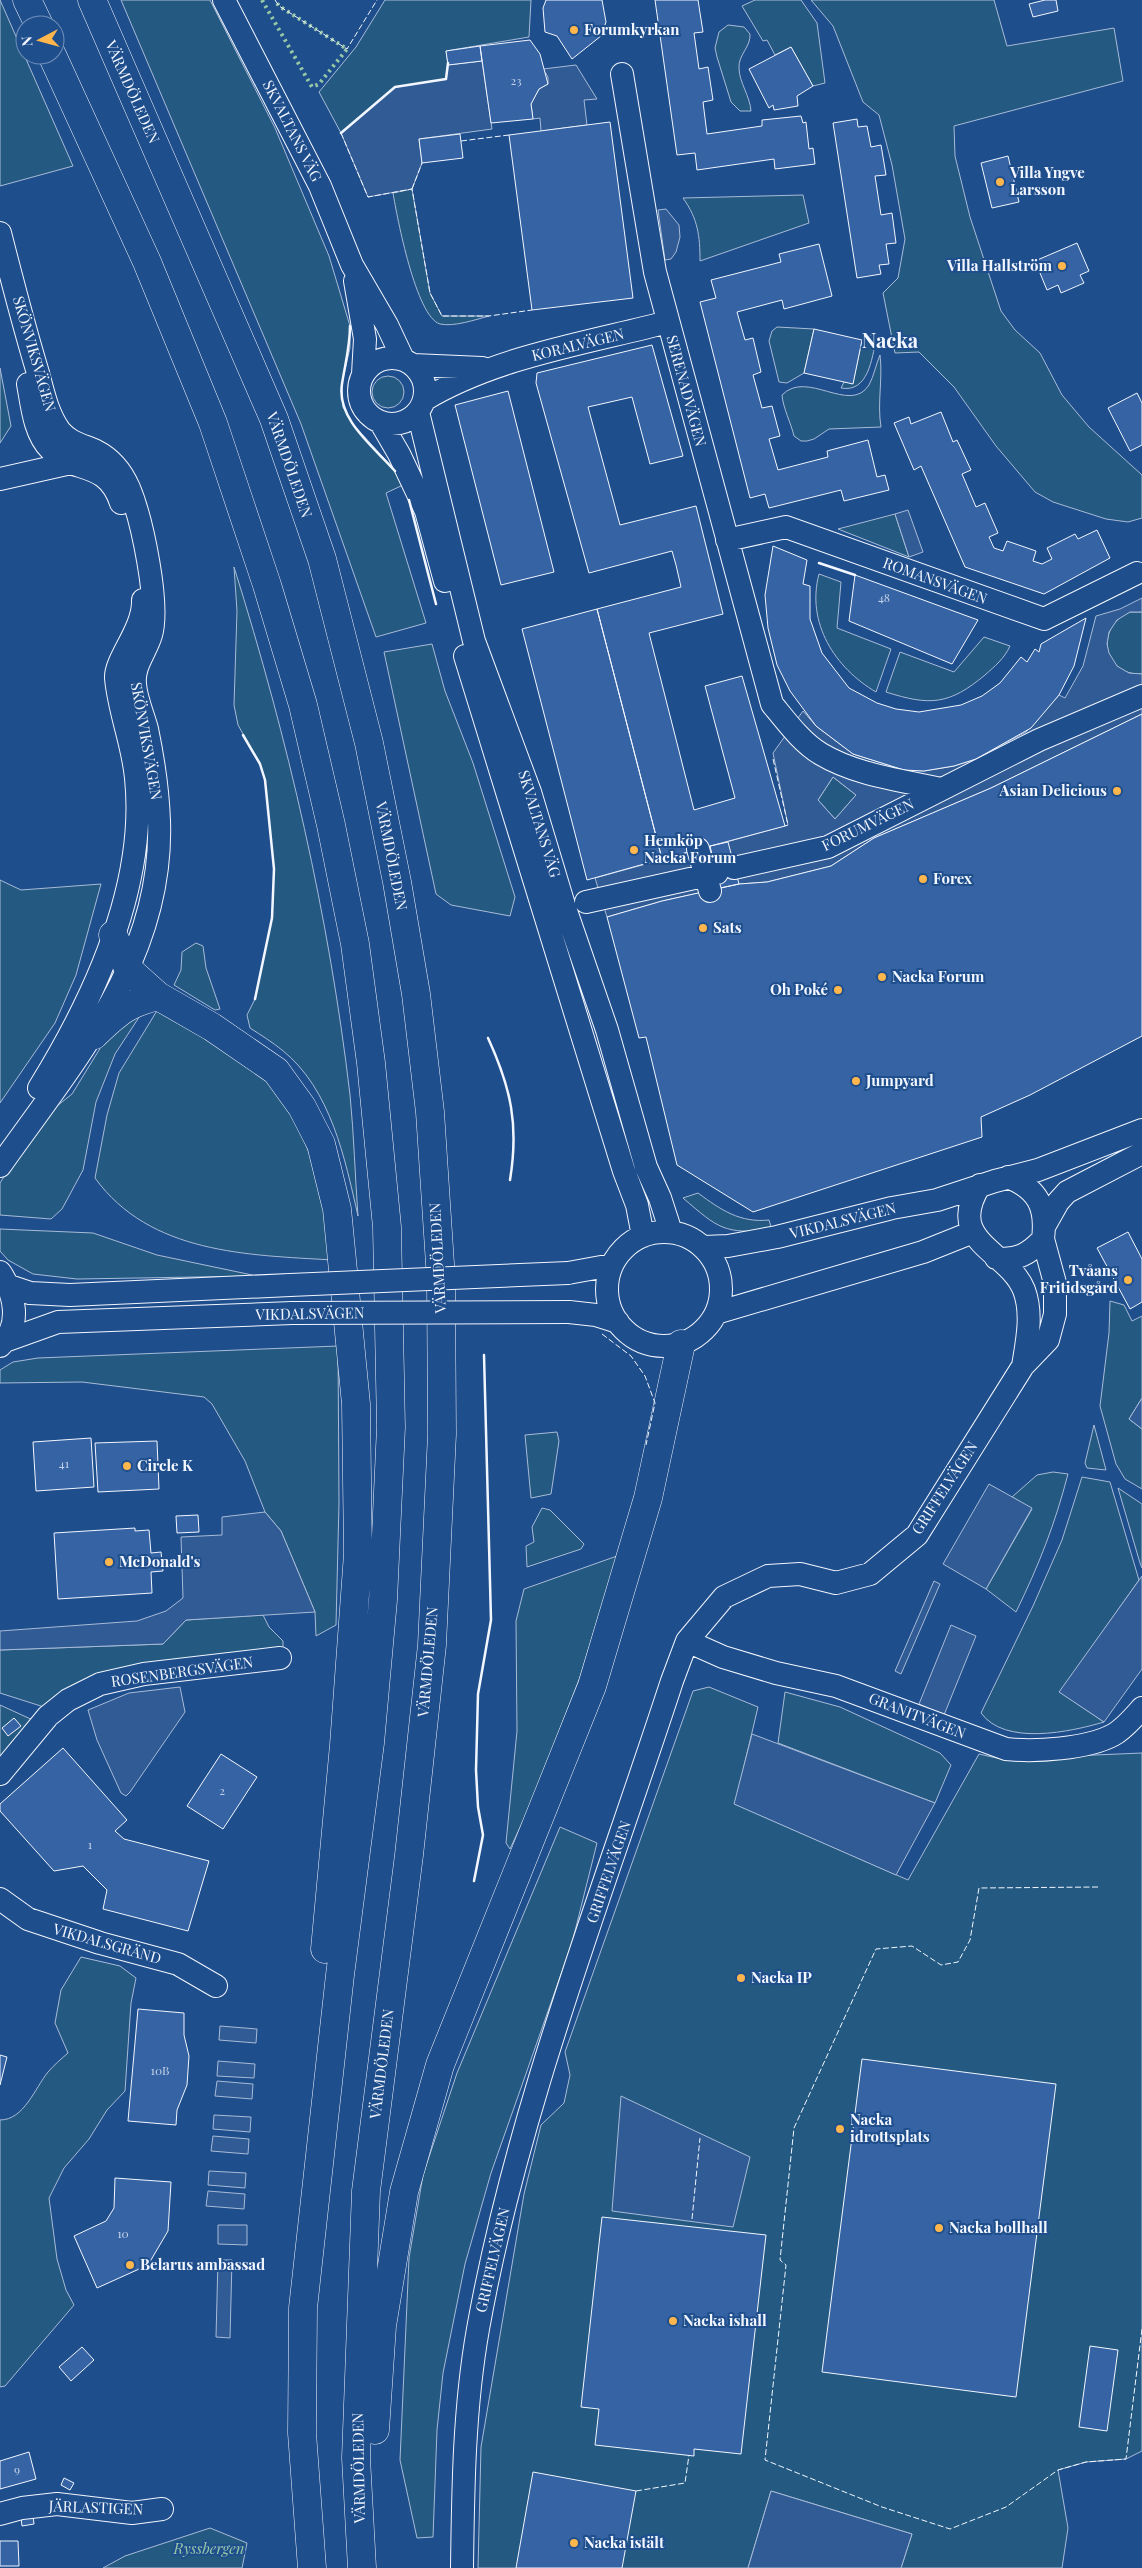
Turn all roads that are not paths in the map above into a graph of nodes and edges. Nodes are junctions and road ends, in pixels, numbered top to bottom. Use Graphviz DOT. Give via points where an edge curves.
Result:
graph roads {
  1 [pos="27,0"];
  2 [pos="92,0"];
  3 [pos="224,0"];
  4 [pos="34,15"];
  5 [pos="57,65"];
  6 [pos="622,74"];
  7 [pos="0,233"];
  8 [pos="0,248"];
  9 [pos="352,265"];
  10 [pos="668,322"];
  11 [pos="408,362"];
  12 [pos="488,368"];
  13 [pos="363,374"];
  14 [pos="421,406"];
  15 [pos="381,423"];
  16 [pos="71,463"];
  17 [pos="0,479"];
  18 [pos="727,540"];
  19 [pos="1137,573"];
  20 [pos="1142,696"];
  21 [pos="772,704"];
  22 [pos="940,789"];
  23 [pos="698,849"];
  24 [pos="717,877"];
  25 [pos="586,902"];
  26 [pos="113,935"];
  27 [pos="129,970"];
  28 [pos="158,996"];
  29 [pos="94,1035"];
  30 [pos="1142,1130"];
  31 [pos="0,1148"];
  32 [pos="1142,1153"];
  33 [pos="0,1166"];
  34 [pos="1008,1177"];
  35 [pos="980,1185"];
  36 [pos="671,1232"];
  37 [pos="973,1232"];
  38 [pos="1044,1232"];
  39 [pos="644,1236"];
  40 [pos="704,1247"];
  41 [pos="996,1258"];
  42 [pos="612,1265"];
  43 [pos="5,1279"];
  44 [pos="716,1313"];
  45 [pos="618,1322"];
  46 [pos="3,1343"];
  47 [pos="681,1344"];
  48 [pos="1023,1366"];
  49 [pos="687,1641"];
  50 [pos="280,1658"];
  51 [pos="1142,1709"];
  52 [pos="0,1774"];
  53 [pos="0,1899"];
  54 [pos="216,1986"];
  55 [pos="303,2308"];
  56 [pos="162,2509"];
  57 [pos="0,2514"];
  58 [pos="312,2568"];
  59 [pos="362,2568"];
  60 [pos="462,2568"];
  1 -- 4 [label="highway"];
  2 -- 59 [label="highway, VÄRMDÖLEDEN" via="274,419 322,560 370,743 416,994 430,1112 441,1279 442,1434 432,1645 366,2191 356,2458"];
  3 -- 9 [label="street, SKVALTANS VÄG" via="320,186"];
  5 -- 55 [label="highway" via="147,262 213,423 267,585 303,705 331,825 355,944 371,1063 387,1236 391,1427 383,1600 370,1743 340,1974"];
  6 -- 10 [label="street, SERENADVÄGEN" via="648,233"];
  7 -- 27 [label="street, SKÖNVIKSVÄGEN" via="53,420 69,440 110,460 122,473 130,491 153,586 151,636 137,667 135,686 155,777 159,862 150,906"];
  8 -- 16 [label="street, SKÖNVIKSVÄGEN" via="36,425 49,449"];
  9 -- 11 [label="street, SKVALTANS VÄG"];
  9 -- 13 [label="street, SKVALTANS VÄG" via="365,339"];
  10 -- 12 [label="street, KORALVÄGEN"];
  10 -- 18 [label="street, SERENADVÄGEN"];
  11 -- 12 [label="street, KORALVÄGEN"];
  11 -- 13 [label="street" via="388,357 373,362"];
  11 -- 14 [label="street" via="425,384"];
  12 -- 14 [label="street, KORALVÄGEN" via="446,387"];
  13 -- 15 [label="street" via="358,385 358,397 367,413"];
  14 -- 15 [label="street" via="401,424"];
  14 -- 36 [label="street, SKVALTANS VÄG" via="474,641 530,792 607,1030 646,1167"];
  15 -- 39 [label="street, SKVALTANS VÄG" via="426,511 498,766 637,1205"];
  16 -- 17 [label="street"];
  16 -- 26 [label="street, SKÖNVIKSVÄGEN" via="98,472 114,490 124,512 142,595 139,624 116,677 136,778 138,816 135,852"];
  18 -- 19 [label="street, ROMANSVÄGEN" via="786,527 1044,619"];
  18 -- 21 [label="street, SERENADVÄGEN"];
  20 -- 22 [label="street, FORUMVÄGEN" via="1035,734"];
  21 -- 22 [label="street, FORUMVÄGEN" via="820,754 868,773"];
  22 -- 24 [label="street, FORUMVÄGEN" via="871,832"];
  23 -- 24 [label="street"];
  24 -- 25 [label="street, FORUMVÄGEN"];
  26 -- 27 [label="highway"];
  26 -- 31 [label="street, SKÖNVIKSVÄGEN" via="72,1034"];
  27 -- 28 [label="highway"];
  27 -- 29 [label="street, SKÖNVIKSVÄGEN"];
  28 -- 29 [label="highway" via="137,1001 120,1010"];
  28 -- 55 [label="highway" via="212,1027 276,1071 302,1107 321,1144 337,1209 356,1404 358,1554 344,1745 308,2120"];
  29 -- 33 [label="street, SKÖNVIKSVÄGEN"];
  30 -- 34 [label="street, VIKDALSVÄGEN" via="1038,1170"];
  32 -- 38 [label="street" via="1068,1192 1058,1202"];
  34 -- 35 [label="street, VIKDALSVÄGEN"];
  34 -- 38 [label="street" via="1034,1193 1040,1204"];
  35 -- 37 [label="street" via="970,1211"];
  35 -- 40 [label="street, VIKDALSVÄGEN" via="937,1200 777,1237"];
  36 -- 39 [label="street"];
  36 -- 40 [label="street"];
  37 -- 41 [label="street"];
  37 -- 44 [label="street" via="923,1252"];
  38 -- 41 [label="street" via="1024,1256 1009,1260"];
  38 -- 48 [label="street, GRIFFELVÄGEN" via="1055,1283 1055,1314 1048,1340"];
  39 -- 42 [label="street" via="625,1247"];
  40 -- 44 [label="street" via="720,1278"];
  41 -- 48 [label="street, GRIFFELVÄGEN" via="1011,1269 1024,1289 1028,1311"];
  42 -- 43 [label="street, VIKDALSVÄGEN, bridge" via="568,1274 70,1295 30,1293"];
  42 -- 45 [label="street" via="607,1288 610,1306"];
  43 -- 46 [label="street" via="14,1304 13,1323"];
  44 -- 47 [label="street" via="701,1332"];
  45 -- 46 [label="street, VIKDALSVÄGEN, bridge" via="569,1312 292,1313 58,1322"];
  45 -- 47 [label="street" via="646,1343 657,1346"];
  47 -- 59 [label="highway" via="648,1498 592,1686 440,2065 404,2192 382,2326"];
  48 -- 49 [label="street, GRIFFELVÄGEN" via="917,1534 870,1574 836,1583 800,1574 768,1576 724,1597"];
  49 -- 51 [label="street, GRANITVÄGEN" via="723,1657 836,1686 1006,1749 1090,1744 1115,1734"];
  49 -- 60 [label="street, GRIFFELVÄGEN" via="540,2079 492,2260 477,2330 464,2450"];
  50 -- 52 [label="street, ROSENBERGSVÄGEN" via="144,1674 100,1684 68,1700 48,1716"];
  53 -- 54 [label="street, VIKDALSGRÄND" via="28,1919 178,1964"];
  55 -- 58 [label="highway" via="302,2433"];
  56 -- 57 [label="street, JÄRLASTIGEN" via="132,2513 57,2504"];
}
